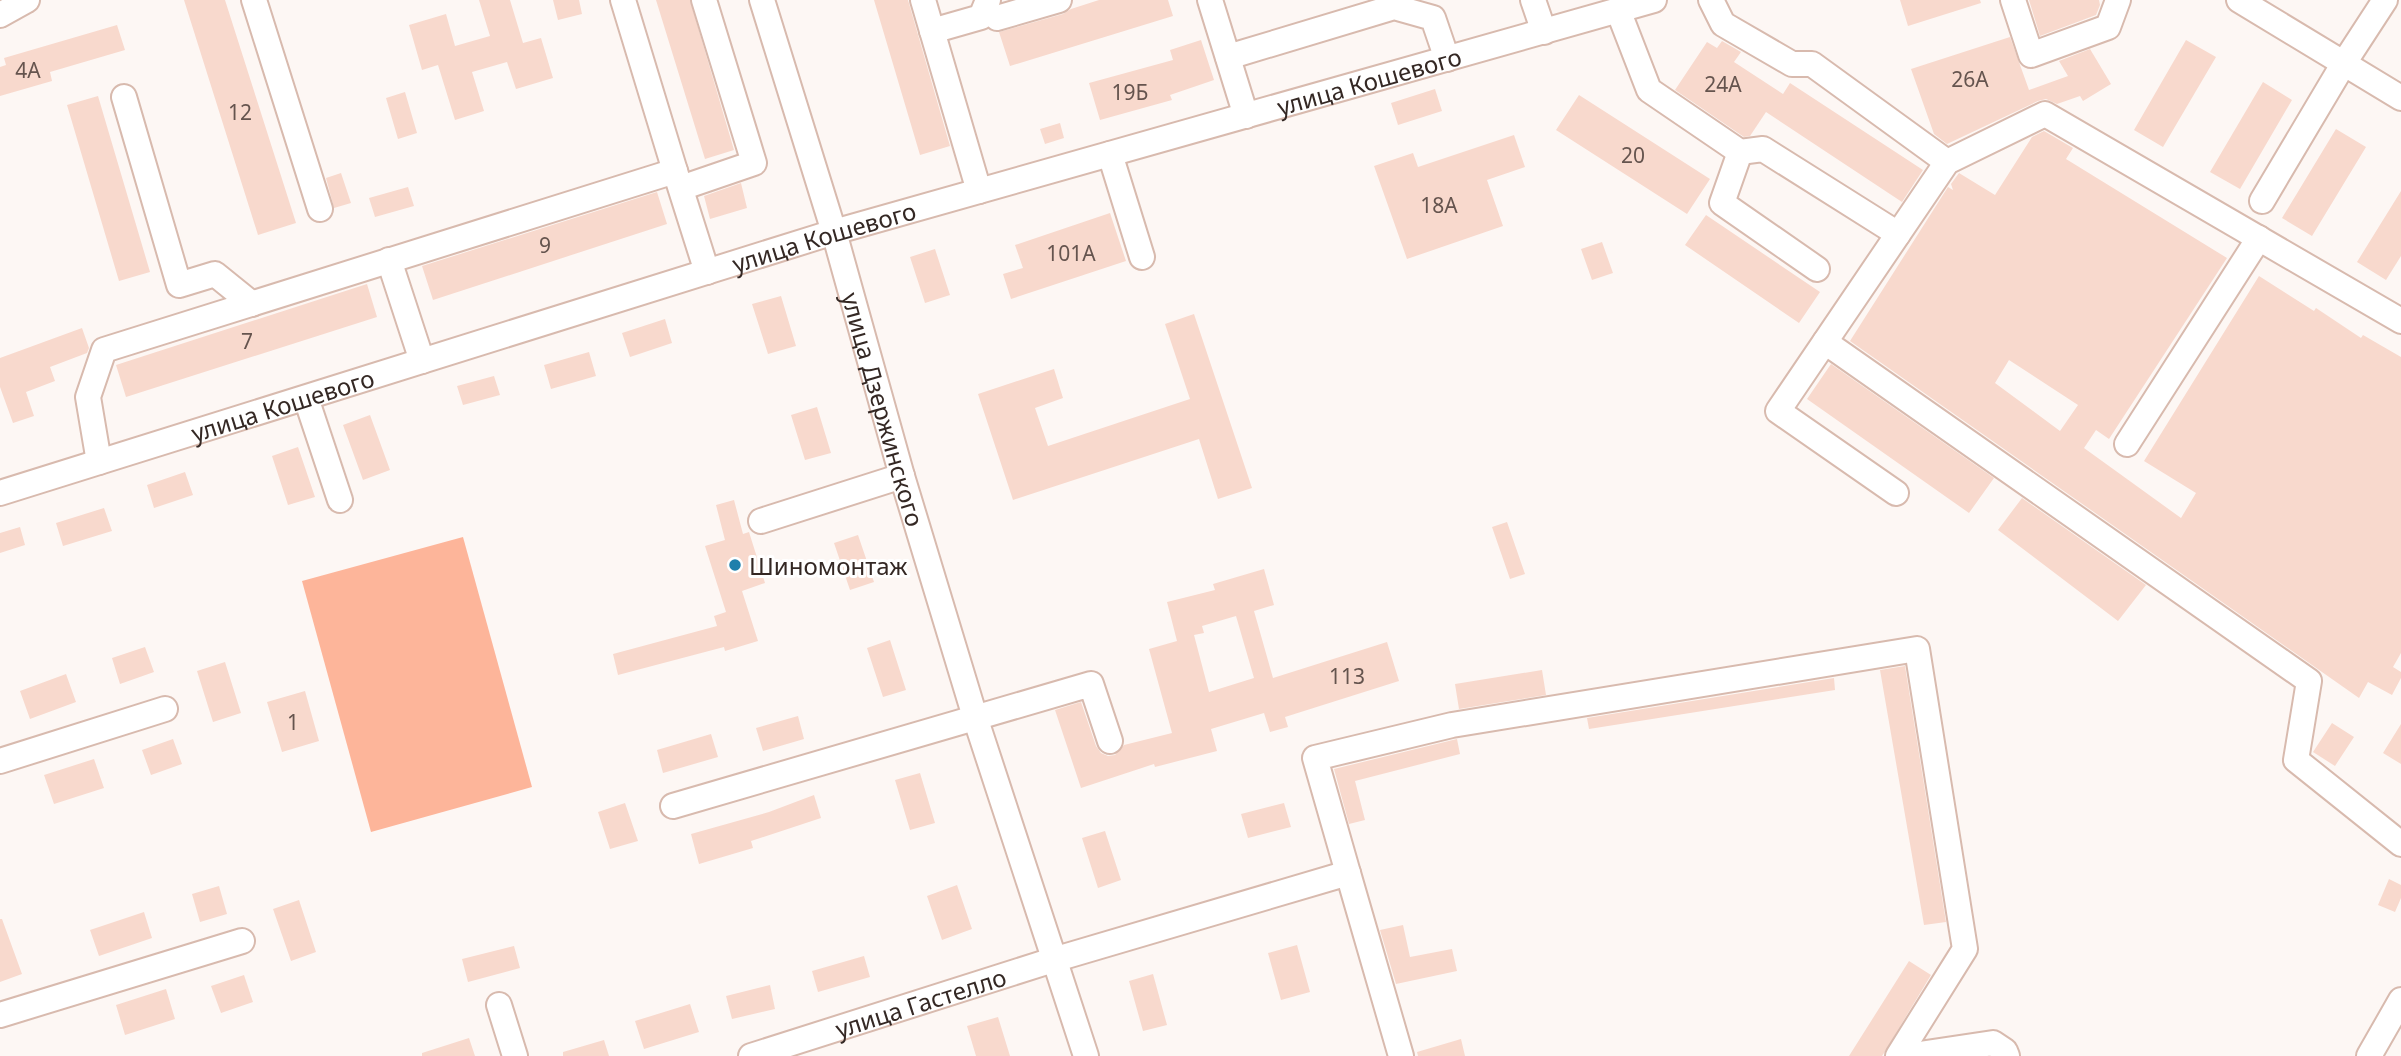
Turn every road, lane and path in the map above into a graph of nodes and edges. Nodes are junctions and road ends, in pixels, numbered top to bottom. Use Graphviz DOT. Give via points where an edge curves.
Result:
graph roads {
  1 [pos="27,0"];
  2 [pos="254,0"];
  3 [pos="624,0"];
  4 [pos="704,0"];
  5 [pos="762,0"];
  6 [pos="923,0"];
  7 [pos="1059,0"];
  8 [pos="1210,0"];
  9 [pos="1533,0"];
  10 [pos="1653,0"];
  11 [pos="1711,0"];
  12 [pos="2013,0"];
  13 [pos="2118,0"];
  14 [pos="2239,0"];
  15 [pos="2385,0"];
  16 [pos="992,9"];
  17 [pos="1618,10"];
  18 [pos="0,15"];
  19 [pos="932,31"];
  20 [pos="1544,32"];
  21 [pos="1228,57"];
  22 [pos="1447,59"];
  23 [pos="2344,63"];
  24 [pos="124,97"];
  25 [pos="2401,98"];
  26 [pos="1246,116"];
  27 [pos="1740,152"];
  28 [pos="1110,154"];
  29 [pos="1947,162"];
  30 [pos="678,179"];
  31 [pos="979,191"];
  32 [pos="2262,201"];
  33 [pos="320,209"];
  34 [pos="834,232"];
  35 [pos="1898,234"];
  36 [pos="2259,238"];
  37 [pos="1142,257"];
  38 [pos="389,260"];
  39 [pos="1817,269"];
  40 [pos="707,272"];
  41 [pos="252,304"];
  42 [pos="2401,321"];
  43 [pos="1825,342"];
  44 [pos="422,361"];
  45 [pos="306,398"];
  46 [pos="2127,444"];
  47 [pos="99,462"];
  48 [pos="902,476"];
  49 [pos="1896,493"];
  50 [pos="0,494"];
  51 [pos="340,500"];
  52 [pos="761,521"];
  53 [pos="165,709"];
  54 [pos="975,716"];
  55 [pos="1110,741"];
  56 [pos="0,761"];
  57 [pos="673,806"];
  58 [pos="2401,844"];
  59 [pos="1348,873"];
  60 [pos="242,941"];
  61 [pos="1053,960"];
  62 [pos="2401,1000"];
  63 [pos="499,1004"];
  64 [pos="0,1015"];
  65 [pos="514,1056"];
  66 [pos="751,1056"];
  67 [pos="1086,1056"];
  68 [pos="1401,1056"];
  69 [pos="1898,1056"];
  70 [pos="1906,1056"];
  71 [pos="2007,1056"];
  72 [pos="2369,1056"];
  1 -- 18 [label="street"];
  2 -- 33 [label="street"];
  3 -- 30 [label="street"];
  4 -- 30 [label="street" via="754,163"];
  5 -- 34 [label="street, улица Дзержинского"];
  6 -- 19 [label="street"];
  7 -- 16 [label="street"];
  8 -- 21 [label="street"];
  9 -- 20 [label="street"];
  10 -- 17 [label="street, улица Кошевого"];
  11 -- 29 [label="street" via="1723,24 1792,64 1812,64"];
  12 -- 13 [label="street" via="2031,55 2108,27"];
  14 -- 23 [label="street"];
  15 -- 23 [label="street"];
  16 -- 19 [label="street" via="981,17"];
  17 -- 20 [label="street, улица Кошевого"];
  17 -- 27 [label="street" via="1649,90"];
  19 -- 31 [label="street"];
  20 -- 22 [label="street, улица Кошевого"];
  21 -- 22 [label="street" via="1394,7 1433,18"];
  21 -- 26 [label="street"];
  22 -- 26 [label="street, улица Кошевого"];
  23 -- 25 [label="street"];
  23 -- 32 [label="street"];
  24 -- 41 [label="street" via="179,285 215,274"];
  26 -- 28 [label="street, улица Кошевого"];
  27 -- 35 [label="street" via="1763,149"];
  27 -- 39 [label="street" via="1723,202"];
  28 -- 31 [label="street, улица Кошевого"];
  28 -- 37 [label="street"];
  29 -- 35 [label="street"];
  29 -- 36 [label="street" via="2045,114"];
  30 -- 38 [label="street"];
  30 -- 40 [label="street"];
  31 -- 34 [label="street, улица Кошевого"];
  34 -- 40 [label="street, улица Кошевого"];
  34 -- 48 [label="street, улица Дзержинского"];
  35 -- 43 [label="street"];
  36 -- 42 [label="street"];
  36 -- 46 [label="street"];
  38 -- 41 [label="street"];
  38 -- 44 [label="street"];
  40 -- 44 [label="street, улица Кошевого"];
  41 -- 47 [label="street" via="104,350 88,397"];
  43 -- 49 [label="street" via="1778,411"];
  43 -- 58 [label="street" via="2309,681 2297,760"];
  44 -- 45 [label="street, улица Кошевого"];
  45 -- 47 [label="street, улица Кошевого"];
  45 -- 51 [label="street"];
  47 -- 50 [label="street, улица Кошевого"];
  48 -- 52 [label="street"];
  48 -- 54 [label="street, улица Дзержинского"];
  53 -- 56 [label="street"];
  54 -- 55 [label="street" via="1091,684"];
  54 -- 57 [label="street"];
  54 -- 61 [label="street, улица Дзержинского"];
  59 -- 61 [label="street, улица Гастелло"];
  59 -- 68 [label="street"];
  59 -- 69 [label="street" via="1315,758 1452,725 1917,649 1965,948"];
  60 -- 64 [label="street"];
  61 -- 66 [label="street, улица Гастелло"];
  61 -- 67 [label="street, улица Дзержинского"];
  62 -- 72 [label="street"];
  63 -- 65 [label="street"];
  70 -- 71 [label="street" via="1993,1042"];
}
